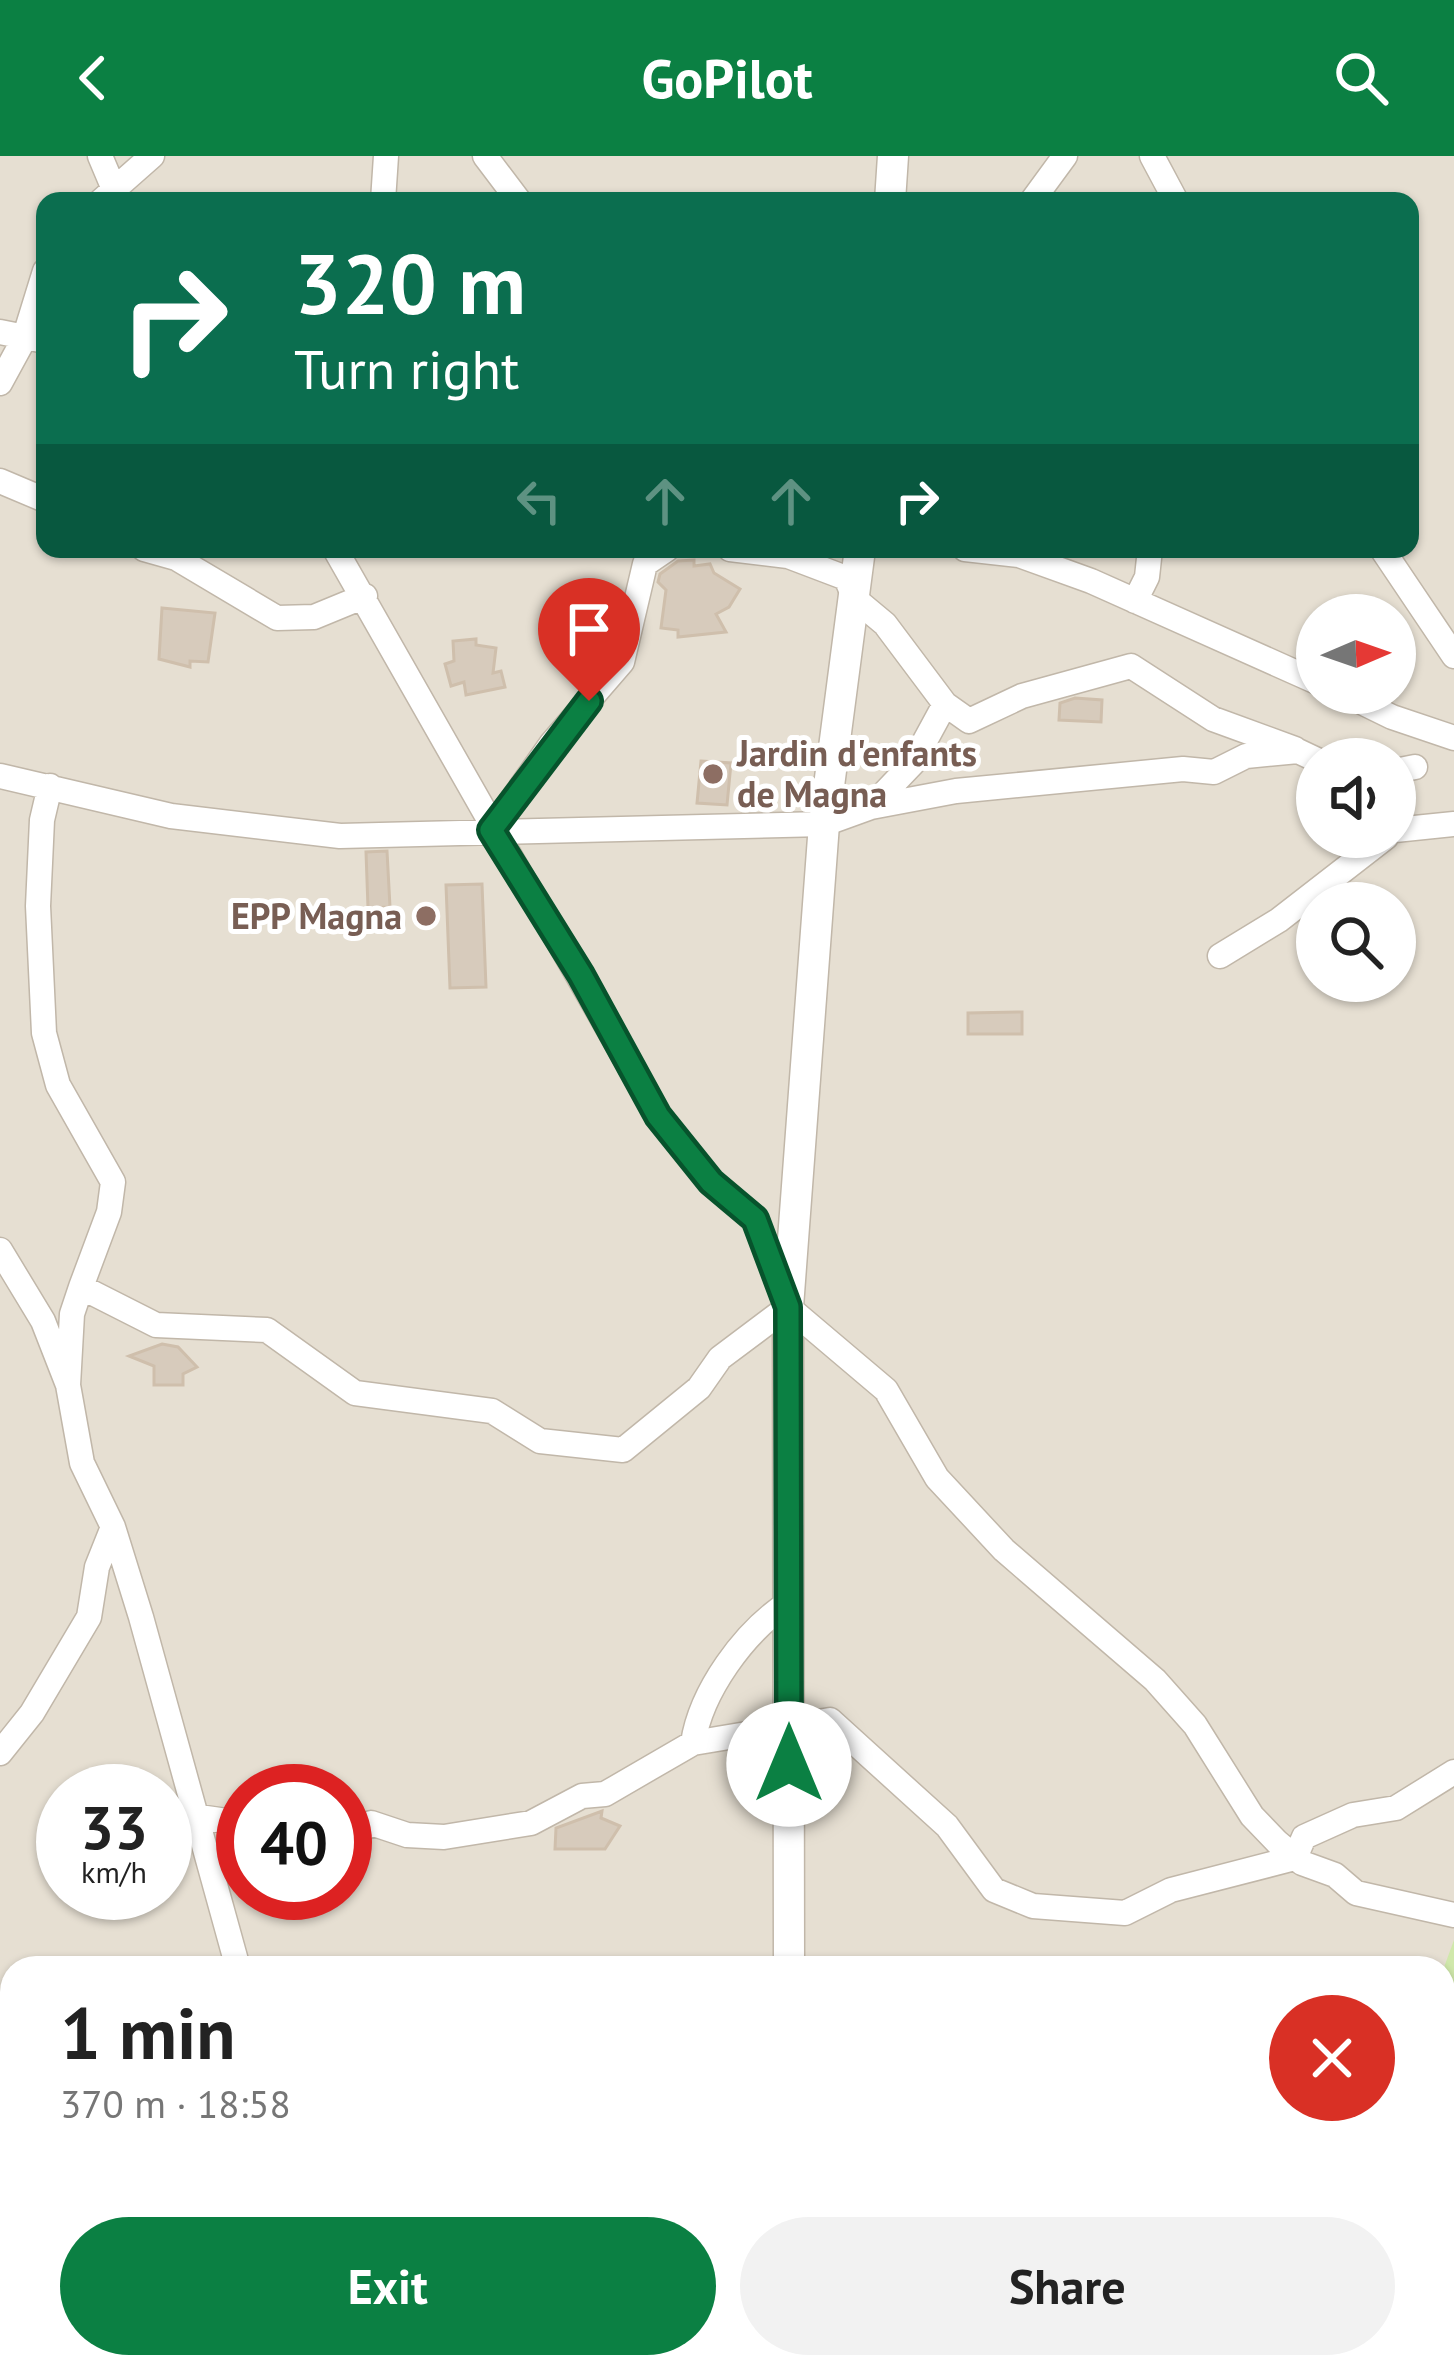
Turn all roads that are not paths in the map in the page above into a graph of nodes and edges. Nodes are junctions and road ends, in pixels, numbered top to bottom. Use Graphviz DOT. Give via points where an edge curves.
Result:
graph roads {
  1 [pos="100,156"];
  2 [pos="152,156"];
  3 [pos="386,156"];
  4 [pos="485,156"];
  5 [pos="893,156"];
  6 [pos="1065,156"];
  7 [pos="1152,156"];
  8 [pos="111,192"];
  9 [pos="117,192"];
  10 [pos="384,192"];
  11 [pos="513,192"];
  12 [pos="891,192"];
  13 [pos="1039,192"];
  14 [pos="1171,192"];
  15 [pos="36,298"];
  16 [pos="23,337"];
  17 [pos="0,383"];
  18 [pos="0,481"];
  19 [pos="36,496"];
  20 [pos="176,558"];
  21 [pos="340,558"];
  22 [pos="654,558"];
  23 [pos="793,558"];
  24 [pos="859,558"];
  25 [pos="1026,558"];
  26 [pos="1149,558"];
  27 [pos="1388,558"];
  28 [pos="365,596"];
  29 [pos="855,599"];
  30 [pos="1135,601"];
  31 [pos="1454,656"];
  32 [pos="1296,673"];
  33 [pos="945,704"];
  34 [pos="1395,714"];
  35 [pos="1454,738"];
  36 [pos="1296,751"];
  37 [pos="1296,755"];
  38 [pos="0,776"];
  39 [pos="50,786"];
  40 [pos="871,807"];
  41 [pos="824,824"];
  42 [pos="1454,824"];
  43 [pos="1416,828"];
  44 [pos="491,830"];
  45 [pos="1359,858"];
  46 [pos="1220,956"];
  47 [pos="0,1250"];
  48 [pos="81,1286"];
  49 [pos="788,1307"];
  50 [pos="68,1385"];
  51 [pos="113,1527"];
  52 [pos="788,1603"];
  53 [pos="790,1723"];
  54 [pos="693,1743"];
  55 [pos="0,1753"];
  56 [pos="1454,1772"];
  57 [pos="199,1817"];
  58 [pos="216,1819"];
  59 [pos="372,1823"];
  60 [pos="1295,1858"];
  61 [pos="1454,1916"];
  62 [pos="234,1956"];
  63 [pos="789,1956"];
  1 -- 8 [label="street"];
  2 -- 9 [label="street"];
  3 -- 10 [label="street"];
  4 -- 11 [label="street"];
  5 -- 12 [label="street"];
  6 -- 13 [label="street"];
  7 -- 14 [label="street"];
  15 -- 16 [label="street"];
  16 -- 17 [label="street"];
  18 -- 19 [label="street"];
  20 -- 28 [label="street" via="278,618 314,617"];
  21 -- 28 [label="street"];
  22 -- 44 [label="street" via="645,564 622,662"];
  23 -- 29 [label="street" via="846,578"];
  24 -- 29 [label="street"];
  25 -- 30 [label="street"];
  26 -- 30 [label="street"];
  27 -- 31 [label="street"];
  28 -- 44 [label="street"];
  29 -- 33 [label="street" via="885,624"];
  29 -- 41 [label="street"];
  30 -- 32 [label="street"];
  33 -- 36 [label="street" via="969,721 1022,696 1131,666 1213,719"];
  33 -- 40 [label="street" via="913,763"];
  34 -- 35 [label="street"];
  37 -- 40 [label="street" via="1246,756 1214,772 977,789"];
  38 -- 39 [label="street"];
  39 -- 44 [label="street" via="260,830"];
  39 -- 48 [label="street" via="38,906 44,1034 58,1085 113,1183"];
  40 -- 41 [label="street"];
  41 -- 44 [label="street"];
  41 -- 49 [label="street"];
  42 -- 43 [label="street"];
  44 -- 49 [label="street" via="658,1116 711,1182 755,1219"];
  45 -- 46 [label="street"];
  47 -- 50 [label="street" via="43,1321"];
  48 -- 49 [label="street" via="156,1325 267,1330 355,1394 492,1411 540,1441 606,1451 623,1450 660,1423 720,1358"];
  48 -- 50 [label="street"];
  49 -- 52 [label="street"];
  49 -- 60 [label="street" via="886,1390 937,1478 1004,1550 1155,1681 1195,1726 1252,1816"];
  50 -- 51 [label="street" via="82,1463"];
  51 -- 55 [label="street" via="88,1616"];
  51 -- 57 [label="street"];
  52 -- 53 [label="street"];
  52 -- 54 [label="street" via="725,1670 697,1717"];
  53 -- 54 [label="street"];
  53 -- 60 [label="street" via="830,1720 947,1826 994,1889 1033,1906 1125,1913 1171,1890"];
  53 -- 63 [label="street"];
  54 -- 59 [label="street" via="605,1794 582,1796 531,1823 443,1837"];
  56 -- 60 [label="street" via="1396,1808 1353,1815 1304,1837"];
  57 -- 58 [label="street"];
  57 -- 62 [label="street"];
  60 -- 61 [label="street" via="1356,1893"];
}
